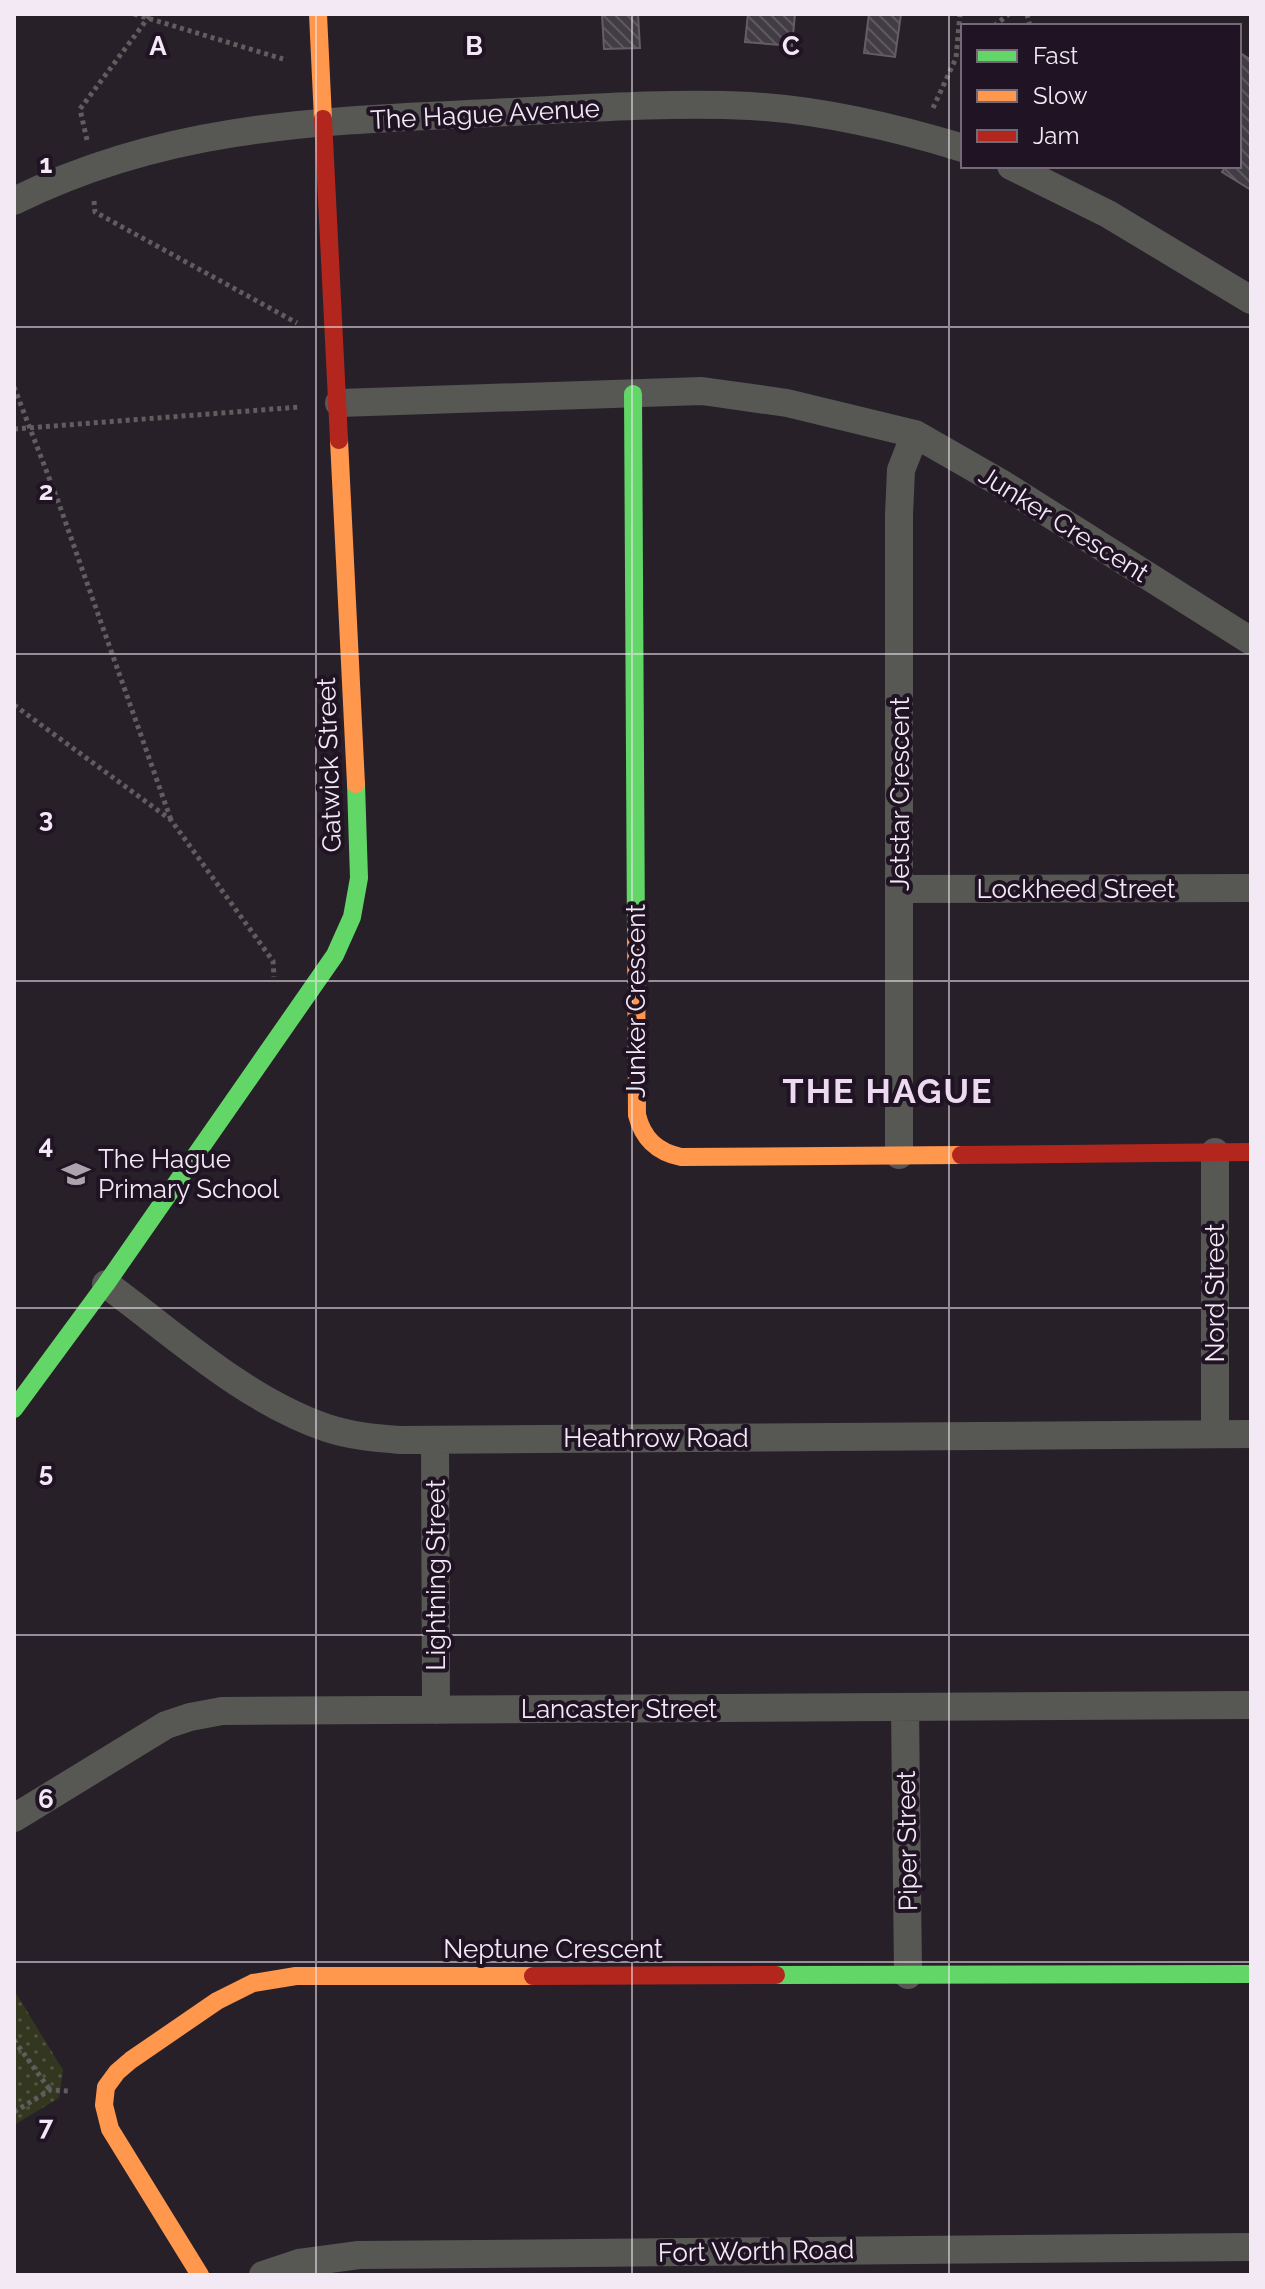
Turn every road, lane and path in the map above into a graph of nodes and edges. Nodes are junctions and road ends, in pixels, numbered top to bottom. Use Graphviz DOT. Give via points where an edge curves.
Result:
graph roads {
  1 [pos="134,14"];
  2 [pos="318,14"];
  3 [pos="960,14"];
  4 [pos="150,16"];
  5 [pos="961,54"];
  6 [pos="956,58"];
  7 [pos="321,65"];
  8 [pos="323,121"];
  9 [pos="920,135"];
  10 [pos="961,147"];
  11 [pos="94,167"];
  12 [pos="1015,168"];
  13 [pos="14,201"];
  14 [pos="1251,300"];
  15 [pos="335,333"];
  16 [pos="14,387"];
  17 [pos="633,394"];
  18 [pos="339,403"];
  19 [pos="14,429"];
  20 [pos="915,434"];
  21 [pos="1251,641"];
  22 [pos="14,705"];
  23 [pos="171,820"];
  24 [pos="1251,888"];
  25 [pos="900,889"];
  26 [pos="277,1038"];
  27 [pos="1215,1152"];
  28 [pos="1251,1152"];
  29 [pos="899,1155"];
  30 [pos="106,1284"];
  31 [pos="14,1409"];
  32 [pos="1215,1434"];
  33 [pos="1251,1434"];
  34 [pos="435,1440"];
  35 [pos="1251,1705"];
  36 [pos="905,1707"];
  37 [pos="436,1710"];
  38 [pos="14,1818"];
  39 [pos="1251,1974"];
  40 [pos="908,1975"];
  41 [pos="14,2040"];
  42 [pos="50,2090"];
  43 [pos="105,2093"];
  44 [pos="14,2112"];
  45 [pos="1251,2247"];
  46 [pos="594,2264"];
  47 [pos="200,2275"];
  48 [pos="263,2275"];
  1 -- 4 [label="path"];
  2 -- 7 [label="street, Gatwick Street"];
  3 -- 6 [label="path"];
  4 -- 7 [label="path" via="294,62"];
  4 -- 11 [label="path" via="80,109"];
  5 -- 6 [label="path"];
  6 -- 9 [label="path"];
  7 -- 8 [label="street, Gatwick Street"];
  8 -- 9 [label="street, The Hague Avenue" via="753,106"];
  8 -- 11 [label="street, The Hague Avenue" via="191,139"];
  8 -- 15 [label="street, Gatwick Street"];
  9 -- 10 [label="street, The Hague Avenue"];
  11 -- 13 [label="street, The Hague Avenue"];
  11 -- 15 [label="path" via="95,212 316,334"];
  12 -- 14 [label="street" via="1108,214"];
  15 -- 18 [label="street, Gatwick Street"];
  16 -- 23 [label="path"];
  17 -- 18 [label="street, Junker Crescent"];
  17 -- 20 [label="street, Junker Crescent" via="702,391 787,403"];
  17 -- 29 [label="street, Junker Crescent" via="639,1125 659,1150 681,1157"];
  18 -- 19 [label="path"];
  18 -- 26 [label="street, Gatwick Street" via="359,878 352,917 335,955"];
  20 -- 21 [label="street, Junker Crescent"];
  20 -- 25 [label="street, Jetstar Crescent" via="901,470 899,515"];
  22 -- 23 [label="path"];
  23 -- 26 [label="path" via="273,961"];
  24 -- 25 [label="street, Lockheed Street"];
  25 -- 29 [label="street, Jetstar Crescent"];
  26 -- 30 [label="street, Gatwick Street"];
  27 -- 28 [label="street, Junker Crescent"];
  27 -- 29 [label="street, Junker Crescent"];
  27 -- 32 [label="street, Nord Street"];
  30 -- 31 [label="street, Gatwick Street"];
  30 -- 34 [label="street, Heathrow Road" via="223,1371 302,1418 364,1437"];
  32 -- 33 [label="street, Heathrow Road"];
  32 -- 34 [label="street, Heathrow Road"];
  34 -- 37 [label="street, Lightning Street"];
  35 -- 36 [label="street, Lancaster Street"];
  36 -- 37 [label="street, Lancaster Street"];
  36 -- 40 [label="street, Piper Street"];
  37 -- 38 [label="street, Lancaster Street" via="222,1711 190,1717 166,1725"];
  39 -- 40 [label="street, Neptune Crescent"];
  40 -- 43 [label="street, Neptune Crescent" via="278,1977 244,1986 139,2054 116,2071"];
  41 -- 42 [label="path"];
  42 -- 43 [label="path"];
  42 -- 44 [label="path"];
  43 -- 47 [label="street" via="110,2129"];
  45 -- 46 [label="street, Fort Worth Road"];
  46 -- 48 [label="street, Fort Worth Road" via="344,2256"];
}
